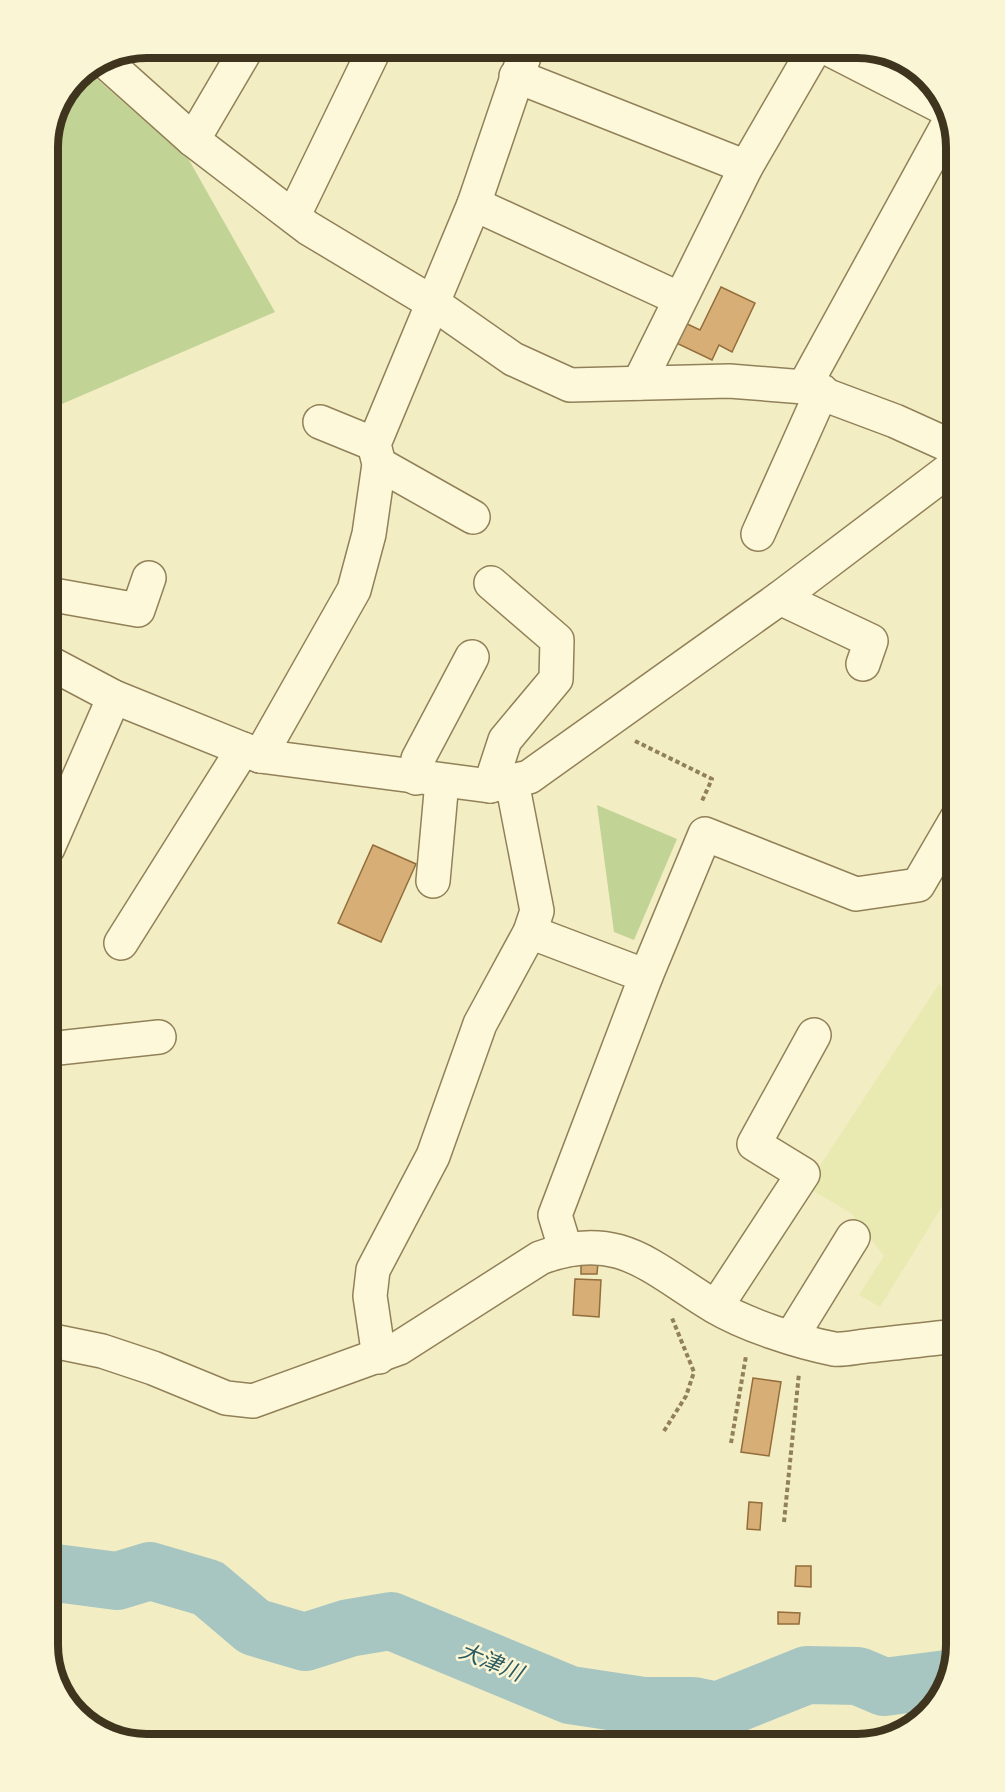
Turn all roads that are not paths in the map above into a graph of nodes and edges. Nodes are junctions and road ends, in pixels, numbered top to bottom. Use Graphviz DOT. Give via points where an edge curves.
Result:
graph roads {
  1 [pos="241,58"];
  2 [pos="370,58"];
  3 [pos="809,59"];
  4 [pos="848,59"];
  5 [pos="521,62"];
  6 [pos="111,66"];
  7 [pos="935,103"];
  8 [pos="945,131"];
  9 [pos="193,140"];
  10 [pos="746,167"];
  11 [pos="474,204"];
  12 [pos="294,215"];
  13 [pos="680,299"];
  14 [pos="433,303"];
  15 [pos="639,383"];
  16 [pos="813,389"];
  17 [pos="320,422"];
  18 [pos="946,444"];
  19 [pos="376,454"];
  20 [pos="946,472"];
  21 [pos="472,517"];
  22 [pos="759,534"];
  23 [pos="149,578"];
  24 [pos="491,583"];
  25 [pos="59,596"];
  26 [pos="780,598"];
  27 [pos="472,657"];
  28 [pos="863,664"];
  29 [pos="59,668"];
  30 [pos="114,698"];
  31 [pos="252,752"];
  32 [pos="429,780"];
  33 [pos="501,784"];
  34 [pos="59,824"];
  35 [pos="946,838"];
  36 [pos="433,881"];
  37 [pos="530,932"];
  38 [pos="121,943"];
  39 [pos="646,976"];
  40 [pos="814,1035"];
  41 [pos="159,1037"];
  42 [pos="58,1048"];
  43 [pos="853,1237"];
  44 [pos="565,1248"];
  45 [pos="716,1307"];
  46 [pos="946,1336"];
  47 [pos="797,1338"];
  48 [pos="58,1342"];
  49 [pos="379,1357"];
  1 -- 9 [label="street"];
  2 -- 12 [label="street"];
  3 -- 10 [label="street"];
  4 -- 7 [label="street"];
  5 -- 10 [label="street"];
  5 -- 11 [label="street"];
  6 -- 9 [label="street"];
  8 -- 16 [label="street"];
  9 -- 12 [label="street"];
  10 -- 13 [label="street"];
  11 -- 13 [label="street"];
  11 -- 14 [label="street"];
  12 -- 14 [label="street" via="308,228"];
  13 -- 15 [label="street"];
  14 -- 15 [label="street" via="513,359 570,385"];
  14 -- 19 [label="street"];
  15 -- 16 [label="street" via="729,381"];
  16 -- 18 [label="street"];
  16 -- 22 [label="street"];
  17 -- 19 [label="street"];
  19 -- 21 [label="street"];
  19 -- 31 [label="street" via="369,534 354,590"];
  20 -- 26 [label="street"];
  23 -- 25 [label="street" via="138,610"];
  24 -- 33 [label="street" via="557,640 556,679 505,740"];
  26 -- 28 [label="street" via="872,641"];
  26 -- 33 [label="street" via="529,777"];
  27 -- 32 [label="street" via="418,759"];
  29 -- 30 [label="street"];
  30 -- 31 [label="street"];
  30 -- 34 [label="street"];
  31 -- 32 [label="street"];
  31 -- 38 [label="street"];
  32 -- 33 [label="street"];
  32 -- 36 [label="street"];
  33 -- 37 [label="street" via="537,911"];
  35 -- 39 [label="street" via="918,885 856,894 705,834"];
  37 -- 39 [label="street"];
  37 -- 49 [label="street" via="480,1024 434,1156 373,1270 369,1296"];
  39 -- 44 [label="street" via="555,1215"];
  40 -- 45 [label="street" via="754,1144 803,1173"];
  41 -- 42 [label="street"];
  43 -- 47 [label="street"];
  44 -- 45 [label="street" via="591,1246 628,1254"];
  44 -- 49 [label="street" via="540,1258"];
  45 -- 47 [label="street"];
  46 -- 47 [label="street" via="837,1349"];
  48 -- 49 [label="street" via="102,1351 226,1398 253,1401"];
}
